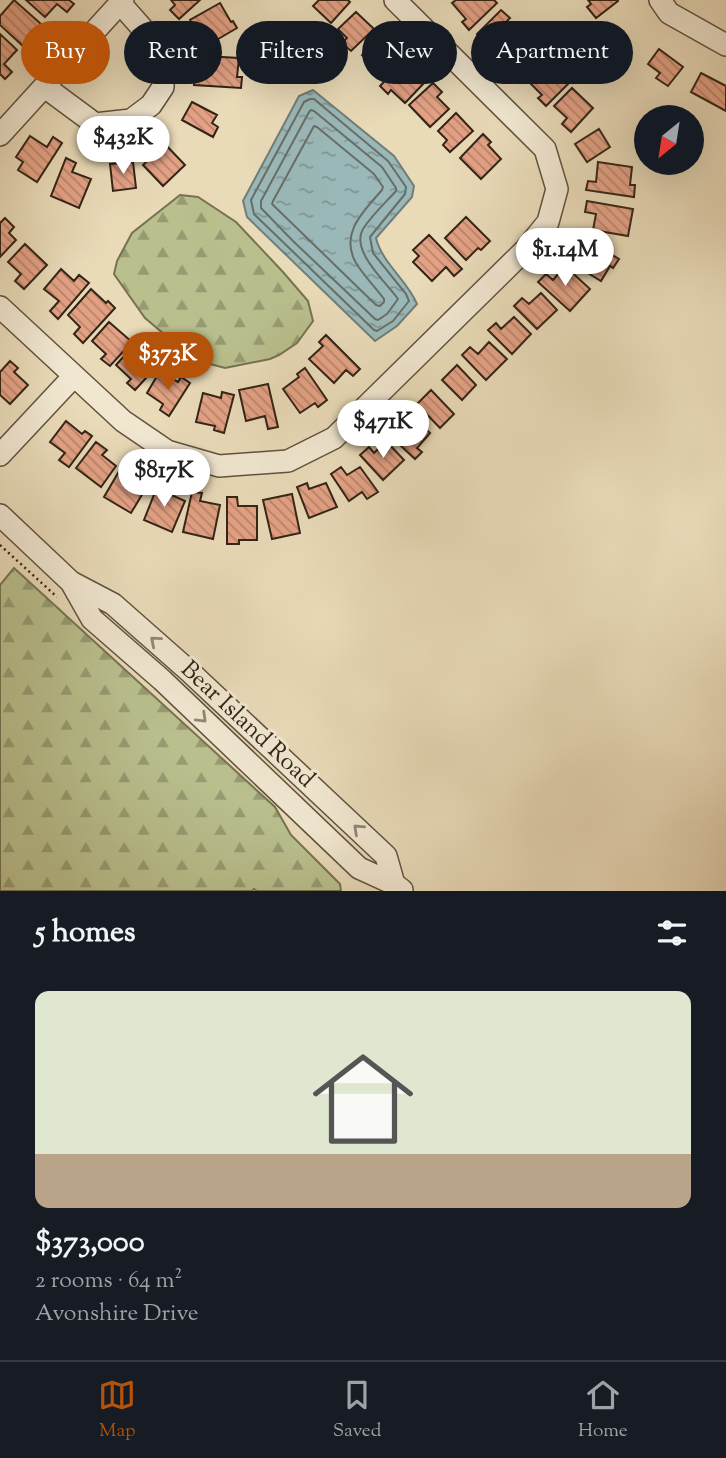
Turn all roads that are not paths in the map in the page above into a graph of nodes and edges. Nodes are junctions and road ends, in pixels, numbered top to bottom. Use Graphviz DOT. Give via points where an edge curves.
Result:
graph roads {
  1 [pos="395,0"];
  2 [pos="660,0"];
  3 [pos="122,1"];
  4 [pos="726,45"];
  5 [pos="45,87"];
  6 [pos="0,135"];
  7 [pos="0,307"];
  8 [pos="74,376"];
  9 [pos="0,455"];
  10 [pos="0,515"];
  11 [pos="395,889"];
  1 -- 8 [label="street" via="545,149 557,189 548,222 526,249 334,438 288,461 219,466 166,451 123,421"];
  2 -- 4 [label="street" via="669,13"];
  3 -- 5 [label="street"];
  3 -- 5 [label="street" via="164,53 163,87 150,106 131,120 95,124"];
  5 -- 6 [label="street"];
  7 -- 8 [label="street"];
  8 -- 9 [label="street"];
  10 -- 11 [label="street, Bear Island Road" via="71,582 92,620 162,680 359,868"];
}
